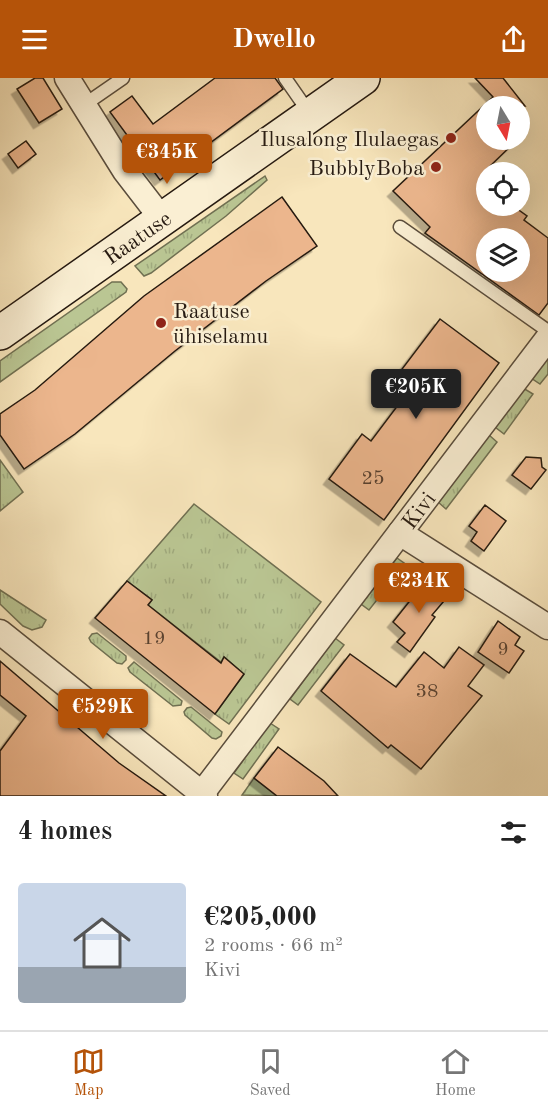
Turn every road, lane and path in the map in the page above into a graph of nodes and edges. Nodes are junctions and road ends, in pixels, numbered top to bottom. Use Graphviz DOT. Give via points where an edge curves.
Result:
graph roads {
  1 [pos="67,78"];
  2 [pos="123,78"];
  3 [pos="285,78"];
  4 [pos="363,78"];
  5 [pos="84,105"];
  6 [pos="311,115"];
  7 [pos="162,219"];
  8 [pos="400,227"];
  9 [pos="548,331"];
  10 [pos="0,333"];
  11 [pos="548,338"];
  12 [pos="400,533"];
  13 [pos="548,627"];
  14 [pos="0,632"];
  15 [pos="203,795"];
  1 -- 5 [label="street"];
  2 -- 5 [label="lane"];
  3 -- 6 [label="lane"];
  4 -- 6 [label="main road, Raatuse"];
  5 -- 7 [label="street" via="125,171"];
  6 -- 7 [label="main road, Raatuse"];
  7 -- 10 [label="main road, Raatuse"];
  8 -- 9 [label="lane"];
  11 -- 12 [label="street, Kivi"];
  12 -- 13 [label="street"];
  12 -- 15 [label="street, Kivi"];
  14 -- 15 [label="street"];
}
